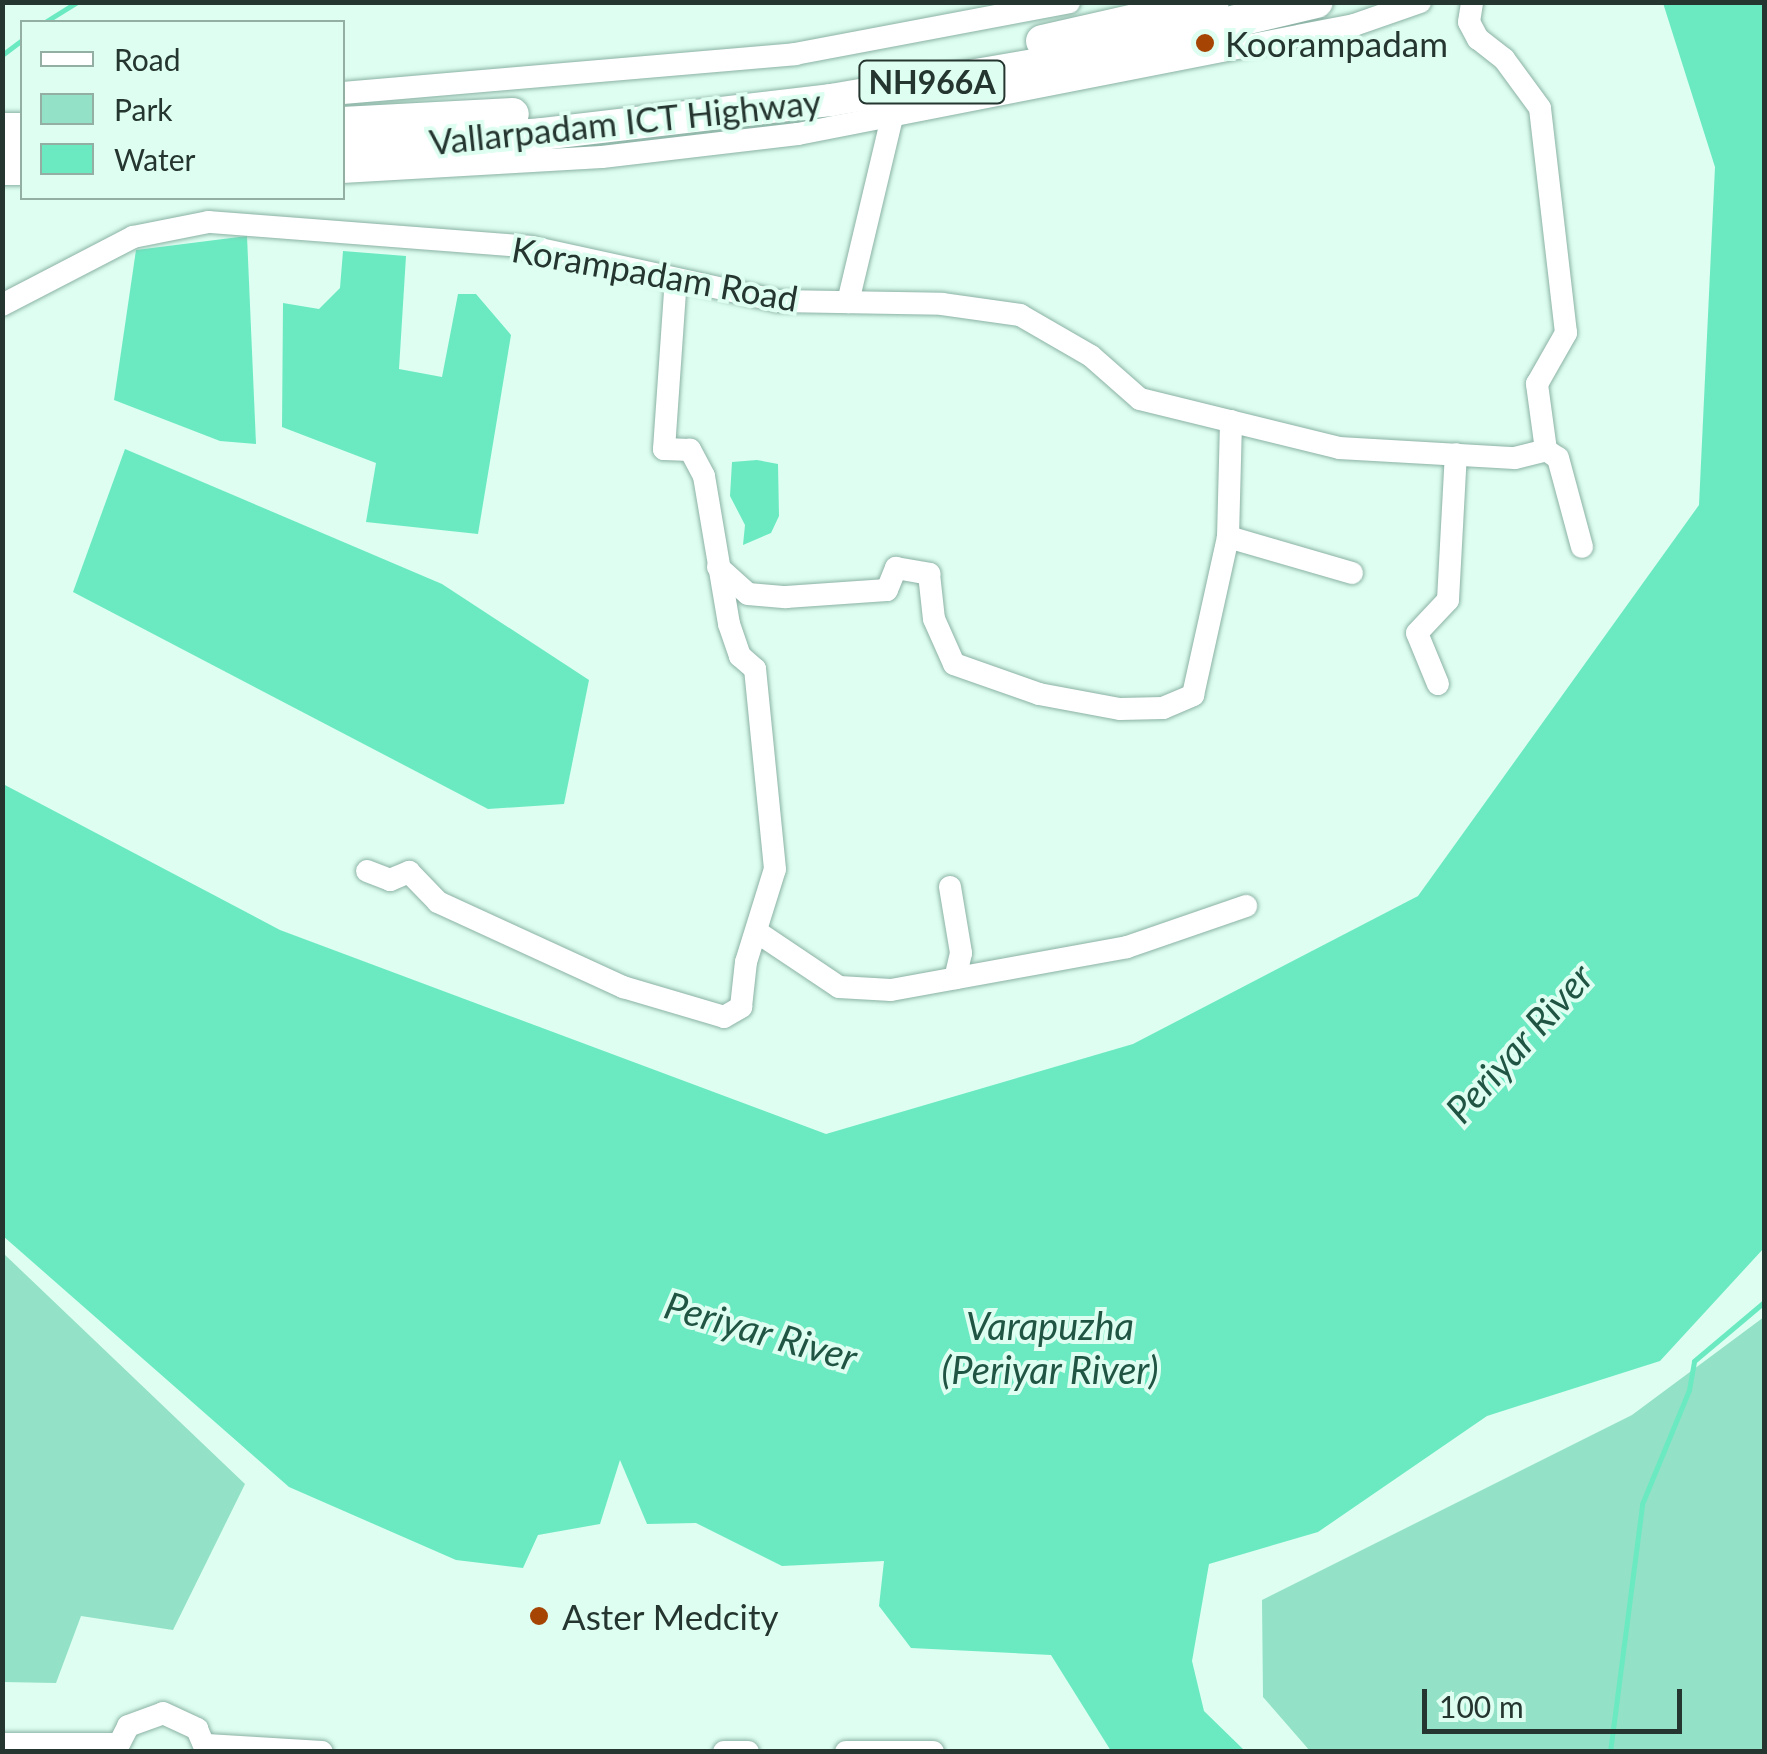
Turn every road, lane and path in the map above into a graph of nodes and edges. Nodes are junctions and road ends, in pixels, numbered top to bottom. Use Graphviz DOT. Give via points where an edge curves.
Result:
graph roads {
  1 [pos="1069,2"];
  2 [pos="1213,2"];
  3 [pos="1317,2"];
  4 [pos="1420,2"];
  5 [pos="1471,12"];
  6 [pos="1123,13"];
  7 [pos="1095,66"];
  8 [pos="345,93"];
  9 [pos="892,117"];
  10 [pos="345,122"];
  11 [pos="539,124"];
  12 [pos="345,147"];
  13 [pos="345,172"];
  14 [pos="676,278"];
  15 [pos="848,302"];
  16 [pos="2,304"];
  17 [pos="1231,421"];
  18 [pos="1546,450"];
  19 [pos="1456,454"];
  20 [pos="1228,537"];
  21 [pos="1582,546"];
  22 [pos="718,567"];
  23 [pos="1352,573"];
  24 [pos="1438,684"];
  25 [pos="367,871"];
  26 [pos="950,887"];
  27 [pos="1246,906"];
  28 [pos="760,934"];
  29 [pos="955,978"];
  30 [pos="2,1744"];
  31 [pos="116,1748"];
  32 [pos="218,1749"];
  33 [pos="322,1752"];
  34 [pos="724,1752"];
  35 [pos="748,1752"];
  36 [pos="846,1752"];
  37 [pos="933,1752"];
  1 -- 8 [label="street" via="795,54"];
  2 -- 6 [label="highway, Vallarpadam ICT Highway / NH966A"];
  3 -- 7 [label="highway, Vallarpadam ICT Highway / NH966A"];
  4 -- 7 [label="street" via="1354,25"];
  5 -- 18 [label="street" via="1540,108 1566,333 1537,384"];
  6 -- 11 [label="highway, Vallarpadam ICT Highway / NH966A" via="818,80"];
  7 -- 9 [label="street"];
  7 -- 11 [label="highway, Vallarpadam ICT Highway / NH966A" via="831,100"];
  9 -- 13 [label="street" via="602,157"];
  9 -- 15 [label="street"];
  10 -- 11 [label="highway, Vallarpadam ICT Highway / NH966A"];
  11 -- 12 [label="highway, Vallarpadam ICT Highway / NH966A"];
  14 -- 15 [label="street, Korampadam Road" via="778,300"];
  14 -- 16 [label="street, Korampadam Road" via="531,248 208,222 133,237"];
  14 -- 22 [label="street" via="664,449 690,450 704,476"];
  15 -- 17 [label="street, Korampadam Road" via="942,304 1020,316 1090,356 1140,399"];
  17 -- 19 [label="street, Korampadam Road" via="1339,448"];
  17 -- 20 [label="street"];
  18 -- 19 [label="street, Korampadam Road" via="1515,458"];
  18 -- 21 [label="street" via="1558,458"];
  19 -- 24 [label="street" via="1448,600 1417,632"];
  20 -- 22 [label="street" via="1193,695 1163,708 1120,710 1039,694 954,664 934,619 929,574 896,568 887,590 786,598 748,594"];
  20 -- 23 [label="street"];
  22 -- 28 [label="street" via="734,640 755,669 775,869"];
  25 -- 28 [label="street" via="390,880 409,872 438,902 623,987 724,1018 741,1007 746,962"];
  26 -- 29 [label="street" via="961,953"];
  27 -- 29 [label="street" via="1127,947"];
  28 -- 29 [label="street" via="839,987 891,990"];
  30 -- 31 [label="street"];
  31 -- 32 [label="street" via="128,1726 163,1713 181,1718"];
  32 -- 33 [label="street"];
  34 -- 35 [label="street"];
  36 -- 37 [label="street"];
}
